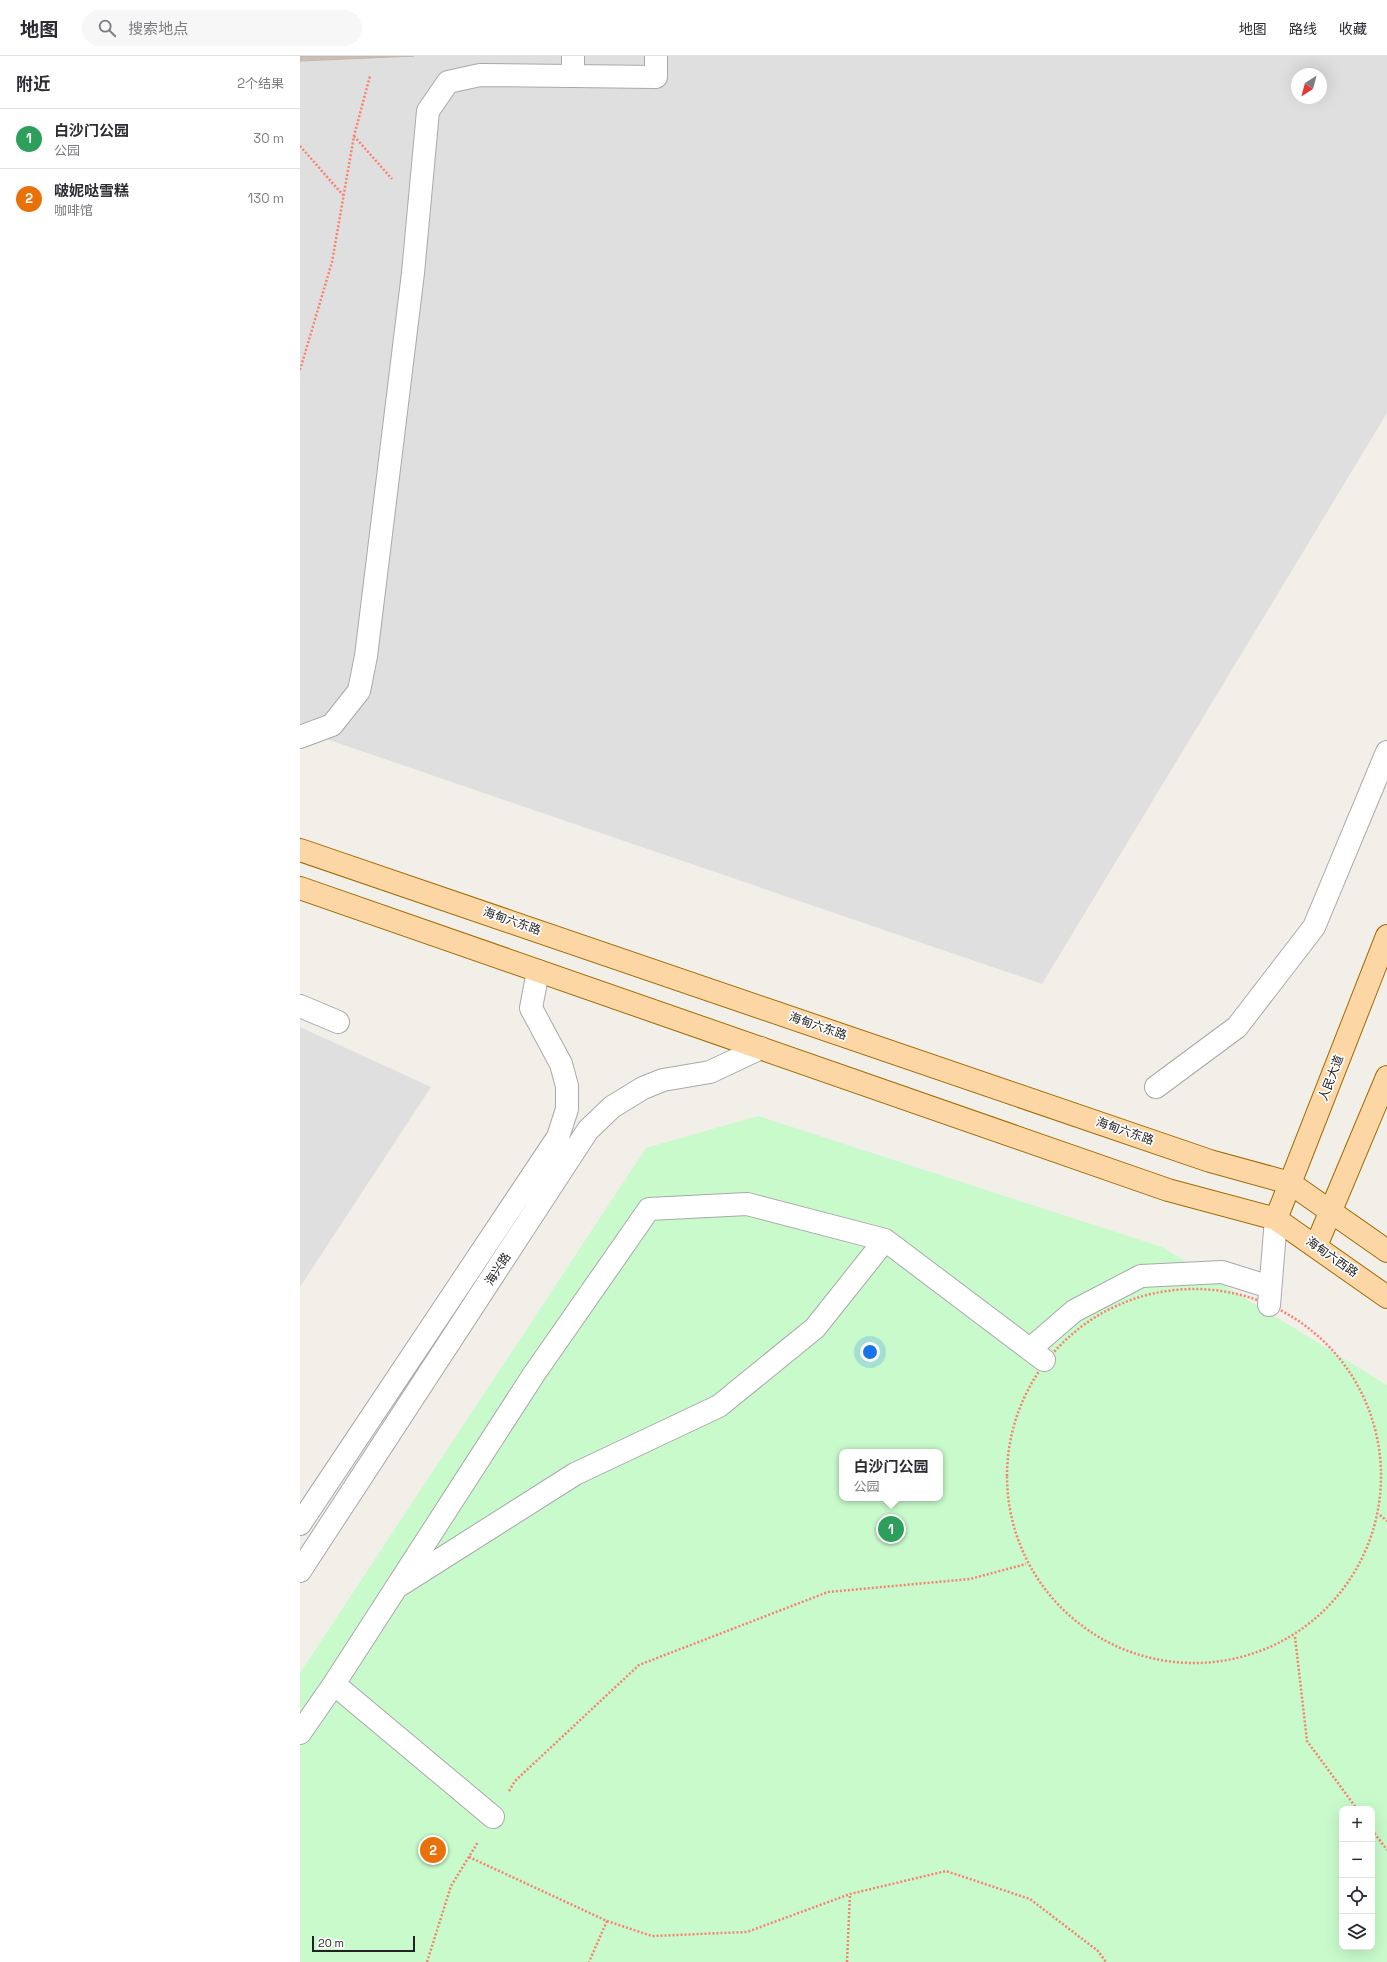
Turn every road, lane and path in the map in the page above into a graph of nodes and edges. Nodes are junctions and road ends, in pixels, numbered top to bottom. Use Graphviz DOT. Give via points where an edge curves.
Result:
graph roads {
  1 [pos="656,56"];
  2 [pos="573,66"];
  3 [pos="370,76"];
  4 [pos="354,136"];
  5 [pos="300,146"];
  6 [pos="344,196"];
  7 [pos="419,210"];
  8 [pos="300,370"];
  9 [pos="300,737"];
  10 [pos="1387,752"];
  11 [pos="300,850"];
  12 [pos="300,888"];
  13 [pos="1387,936"];
  14 [pos="538,971"];
  15 [pos="300,1006"];
  16 [pos="338,1022"];
  17 [pos="761,1048"];
  18 [pos="1387,1077"];
  19 [pos="1156,1087"];
  20 [pos="1290,1183"];
  21 [pos="1331,1211"];
  22 [pos="1276,1219"];
  23 [pos="885,1240"];
  24 [pos="1316,1246"];
  25 [pos="1387,1251"];
  26 [pos="1269,1296"];
  27 [pos="1387,1297"];
  28 [pos="1036,1354"];
  29 [pos="1380,1515"];
  30 [pos="1387,1521"];
  31 [pos="300,1524"];
  32 [pos="1026,1564"];
  33 [pos="300,1571"];
  34 [pos="394,1589"];
  35 [pos="1295,1637"];
  36 [pos="334,1684"];
  37 [pos="300,1733"];
  38 [pos="1355,1806"];
  39 [pos="493,1817"];
  40 [pos="1375,1834"];
  41 [pos="1387,1850"];
  42 [pos="469,1857"];
  43 [pos="850,1894"];
  44 [pos="607,1921"];
  45 [pos="427,1962"];
  46 [pos="588,1962"];
  47 [pos="847,1962"];
  48 [pos="1106,1962"];
  1 -- 2 [label="street" via="656,77"];
  2 -- 7 [label="street" via="480,75 448,82 428,111"];
  3 -- 4 [label="path"];
  4 -- 6 [label="path"];
  4 -- 7 [label="path"];
  5 -- 6 [label="path"];
  6 -- 8 [label="path" via="332,262"];
  7 -- 9 [label="street" via="368,640 359,691 332,724"];
  10 -- 19 [label="street" via="1314,927 1237,1027"];
  11 -- 20 [label="main road, 海甸六东路" via="1210,1161"];
  12 -- 14 [label="main road"];
  13 -- 20 [label="main road, 人民大道"];
  14 -- 17 [label="main road"];
  14 -- 31 [label="street, 海兴路" via="531,1008 561,1064 567,1086 567,1109 558,1137"];
  15 -- 16 [label="street"];
  17 -- 22 [label="main road" via="1168,1190"];
  17 -- 33 [label="street, 海兴路" via="710,1072 663,1080 643,1088 612,1107 588,1130"];
  18 -- 21 [label="main road"];
  20 -- 21 [label="main road, 海甸六东路"];
  20 -- 22 [label="main road, 人民大道"];
  21 -- 24 [label="main road"];
  21 -- 25 [label="main road"];
  22 -- 24 [label="main road, 海甸六西路"];
  22 -- 26 [label="street"];
  23 -- 28 [label="street"];
  23 -- 34 [label="street" via="815,1328 719,1406 574,1474"];
  23 -- 34 [label="street" via="747,1204 649,1209 534,1374"];
  24 -- 27 [label="main road, 海甸六西路"];
  26 -- 28 [label="path" via="1225,1289 1148,1292 1089,1322"];
  26 -- 28 [label="street" via="1222,1272 1140,1276 1074,1312"];
  26 -- 29 [label="path" via="1347,1365 1382,1449"];
  28 -- 32 [label="path" via="1018,1404 1005,1498"];
  29 -- 30 [label="path"];
  29 -- 35 [label="path" via="1346,1591"];
  32 -- 35 [label="path" via="1060,1610 1126,1653 1210,1665"];
  32 -- 39 [label="path" via="970,1579 828,1592 639,1665 515,1781"];
  34 -- 36 [label="street"];
  35 -- 38 [label="path" via="1308,1741"];
  36 -- 37 [label="street"];
  36 -- 39 [label="street"];
  39 -- 42 [label="path"];
  40 -- 41 [label="path"];
  42 -- 44 [label="path"];
  42 -- 45 [label="path" via="451,1886"];
  43 -- 44 [label="path" via="747,1932 652,1936"];
  43 -- 47 [label="path"];
  43 -- 48 [label="path" via="946,1871 1030,1899 1098,1950"];
  44 -- 46 [label="path"];
}
